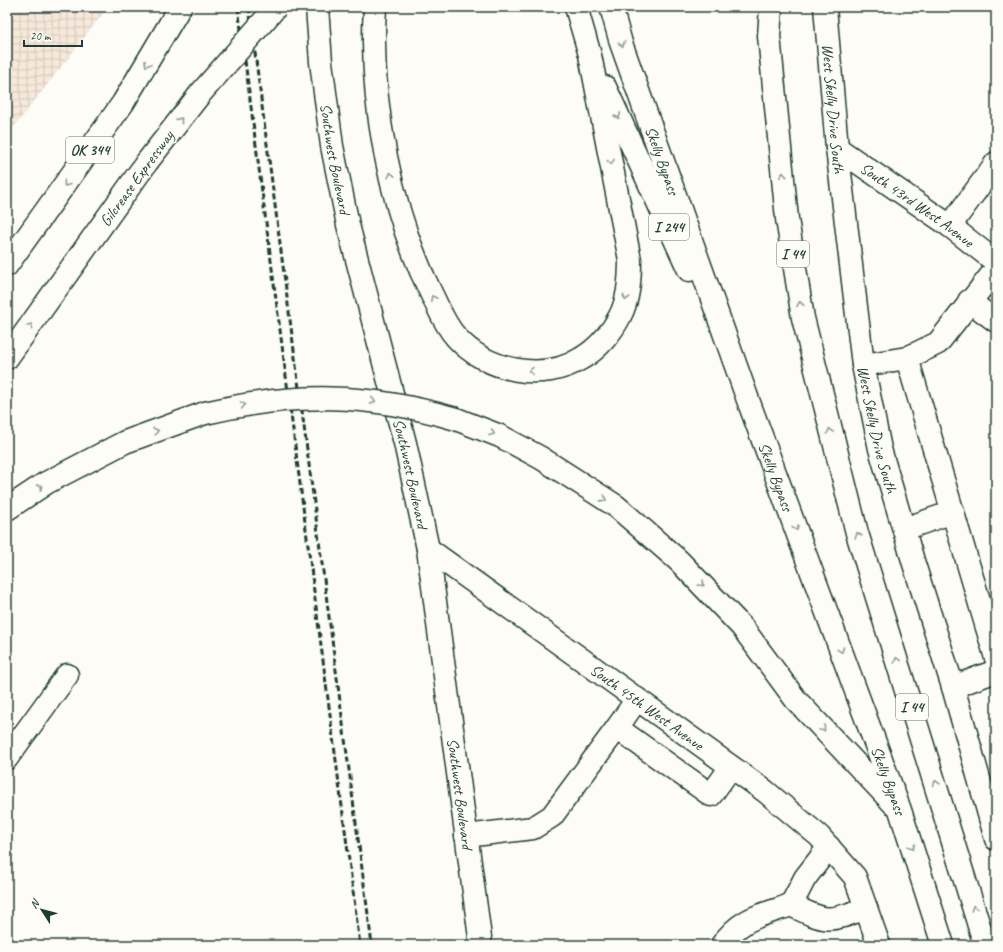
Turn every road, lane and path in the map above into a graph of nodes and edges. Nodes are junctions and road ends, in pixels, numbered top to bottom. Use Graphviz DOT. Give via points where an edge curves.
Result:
graph roads {
  1 [pos="180,7"];
  2 [pos="276,7"];
  3 [pos="317,7"];
  4 [pos="375,7"];
  5 [pos="576,7"];
  6 [pos="611,7"];
  7 [pos="764,7"];
  8 [pos="771,7"];
  9 [pos="825,7"];
  10 [pos="769,36"];
  11 [pos="590,55"];
  12 [pos="837,148"];
  13 [pos="996,163"];
  14 [pos="950,226"];
  15 [pos="996,262"];
  16 [pos="7,265"];
  17 [pos="996,268"];
  18 [pos="969,301"];
  19 [pos="996,321"];
  20 [pos="7,358"];
  21 [pos="907,358"];
  22 [pos="864,365"];
  23 [pos="748,400"];
  24 [pos="7,509"];
  25 [pos="953,512"];
  26 [pos="904,529"];
  27 [pos="428,549"];
  28 [pos="996,658"];
  29 [pos="996,672"];
  30 [pos="67,675"];
  31 [pos="953,687"];
  32 [pos="637,699"];
  33 [pos="617,728"];
  34 [pos="7,758"];
  35 [pos="730,767"];
  36 [pos="991,803"];
  37 [pos="900,810"];
  38 [pos="466,836"];
  39 [pos="996,839"];
  40 [pos="829,847"];
  41 [pos="791,905"];
  42 [pos="866,908"];
  43 [pos="481,945"];
  44 [pos="722,945"];
  45 [pos="879,945"];
  46 [pos="942,945"];
  47 [pos="986,945"];
  1 -- 16 [label="main road, OK 344, one-way" via="123,103"];
  20 -- 2 [label="main road, Gilcrease Expressway, one-way, bridge" via="147,162 219,72"];
  3 -- 27 [label="main road, Southwest Boulevard" via="332,146 348,225 405,443"];
  11 -- 4 [label="main road, one-way" via="630,260 627,296 621,314 610,332 583,358 546,371 509,369 488,362 455,336 425,281 409,240 384,142 375,74"];
  5 -- 11 [label="main road, I 244"];
  6 -- 23 [label="main road, Skelly Bypass, one-way"];
  7 -- 10 [label="main road"];
  8 -- 10 [label="main road, I 44"];
  9 -- 12 [label="main road, West Skelly Drive South"];
  47 -- 10 [label="main road, I 44, one-way" via="857,533 803,318 787,219"];
  11 -- 23 [label="main road, I 244, one-way"];
  12 -- 14 [label="main road, South 43rd West Avenue"];
  12 -- 22 [label="main road, West Skelly Drive South"];
  13 -- 14 [label="main road"];
  14 -- 15 [label="main road, South 43rd West Avenue"];
  17 -- 18 [label="main road"];
  18 -- 19 [label="main road"];
  18 -- 21 [label="main road" via="938,343"];
  21 -- 22 [label="main road"];
  21 -- 25 [label="main road"];
  22 -- 26 [label="main road, West Skelly Drive South" via="880,449"];
  23 -- 37 [label="main road, Skelly Bypass, one-way"];
  24 -- 37 [label="main road, one-way, bridge" via="46,483 125,442 205,413 266,401 330,397 393,404 456,419 500,436 541,458 616,506 679,561 742,626 796,700"];
  25 -- 26 [label="main road"];
  25 -- 28 [label="main road"];
  26 -- 31 [label="main road, West Skelly Drive South"];
  27 -- 32 [label="main road, South 45th West Avenue"];
  27 -- 38 [label="main road, Southwest Boulevard"];
  29 -- 31 [label="main road"];
  30 -- 34 [label="main road"];
  31 -- 36 [label="main road, West Skelly Drive South"];
  32 -- 33 [label="main road"];
  32 -- 35 [label="main road, South 45th West Avenue"];
  33 -- 35 [label="main road" via="711,795"];
  33 -- 38 [label="main road" via="552,816 533,828"];
  35 -- 40 [label="main road, South 45th West Avenue" via="765,791"];
  36 -- 39 [label="main road, West Skelly Drive South"];
  37 -- 46 [label="main road, Skelly Bypass, one-way"];
  38 -- 43 [label="main road, Southwest Boulevard"];
  40 -- 41 [label="main road" via="805,878"];
  40 -- 42 [label="main road, South 45th West Avenue" via="854,877"];
  41 -- 42 [label="main road" via="818,918 835,919"];
  41 -- 44 [label="main road" via="746,921 729,935"];
  42 -- 45 [label="main road"];
}
